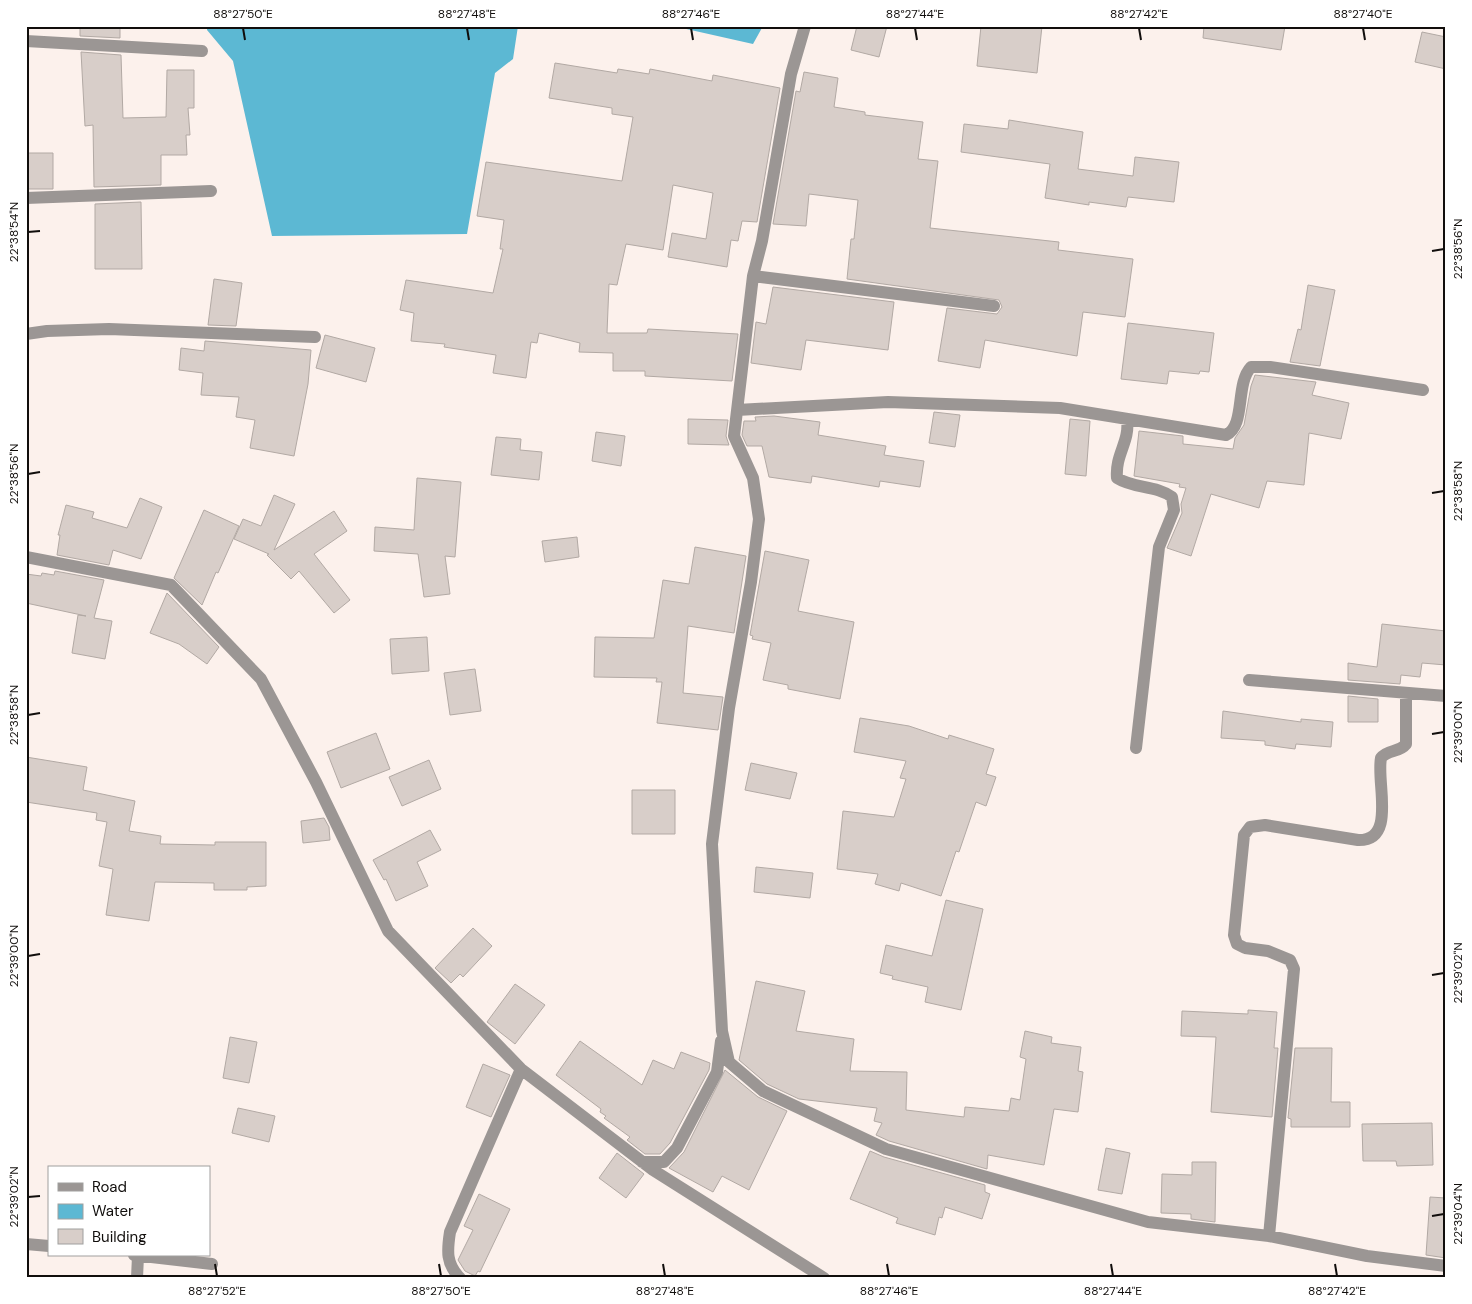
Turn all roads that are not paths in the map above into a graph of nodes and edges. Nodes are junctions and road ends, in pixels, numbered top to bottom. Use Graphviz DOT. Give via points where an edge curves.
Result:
graph roads {
  1 [pos="805,26"];
  2 [pos="26,41"];
  3 [pos="202,51"];
  4 [pos="211,191"];
  5 [pos="26,198"];
  6 [pos="753,276"];
  7 [pos="994,306"];
  8 [pos="26,334"];
  9 [pos="315,337"];
  10 [pos="1423,390"];
  11 [pos="737,410"];
  12 [pos="1127,420"];
  13 [pos="26,557"];
  14 [pos="1249,680"];
  15 [pos="1406,693"];
  16 [pos="1446,696"];
  17 [pos="1136,748"];
  18 [pos="722,1031"];
  19 [pos="521,1069"];
  20 [pos="642,1162"];
  21 [pos="1269,1236"];
  22 [pos="26,1244"];
  23 [pos="48,1246"];
  24 [pos="138,1256"];
  25 [pos="212,1264"];
  26 [pos="1446,1266"];
  27 [pos="137,1278"];
  28 [pos="460,1278"];
  29 [pos="824,1278"];
  1 -- 6 [label="street" via="791,74"];
  2 -- 3 [label="street"];
  4 -- 5 [label="street"];
  6 -- 7 [label="street"];
  6 -- 11 [label="street"];
  8 -- 9 [label="street" via="109,329"];
  10 -- 12 [label="street" via="1270,367 1251,367 1242,385 1235,428 1226,436"];
  11 -- 12 [label="street" via="888,402 1060,408"];
  11 -- 18 [label="street" via="734,436 753,478 759,519 729,708 712,844"];
  12 -- 17 [label="street" via="1129,433 1116,466 1117,478 1127,485 1163,491 1172,498 1174,510 1159,547"];
  13 -- 19 [label="street" via="171,585 261,679 316,782 388,931"];
  14 -- 15 [label="street"];
  15 -- 16 [label="street"];
  15 -- 21 [label="street" via="1406,744 1381,758 1381,824 1375,836 1358,840 1265,825 1250,827 1244,835 1234,934 1237,944 1290,960 1294,969"];
  18 -- 20 [label="street" via="717,1072 677,1148 664,1162"];
  18 -- 21 [label="street" via="729,1062 763,1091 886,1149 1148,1222"];
  19 -- 20 [label="street"];
  19 -- 28 [label="street" via="450,1232 447,1252 450,1265"];
  20 -- 29 [label="street"];
  21 -- 26 [label="street" via="1367,1256"];
  22 -- 23 [label="street"];
  24 -- 25 [label="street"];
  24 -- 27 [label="street"];
}
